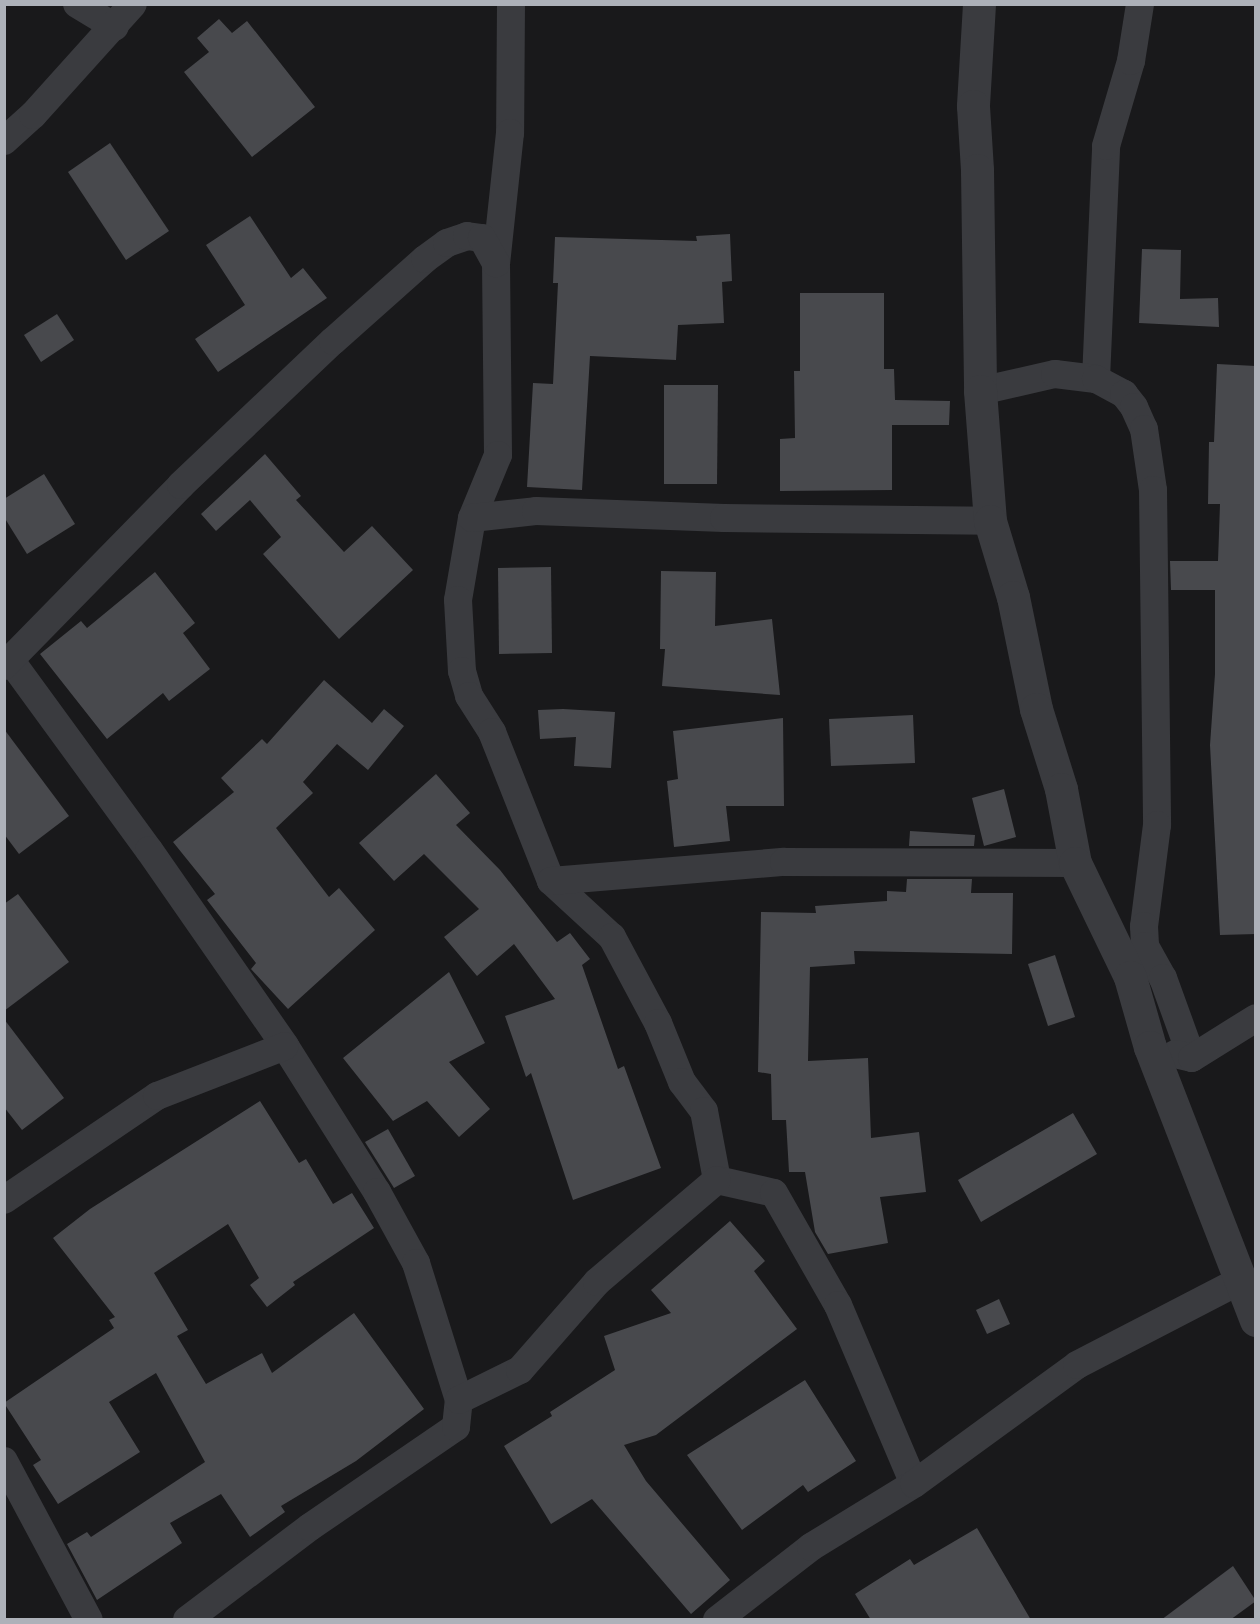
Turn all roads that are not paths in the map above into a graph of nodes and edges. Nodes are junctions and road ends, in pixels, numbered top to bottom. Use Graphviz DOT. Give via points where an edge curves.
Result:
graph roads {
  1 [pos="77,4"];
  2 [pos="134,4"];
  3 [pos="511,4"];
  4 [pos="979,4"];
  5 [pos="1140,4"];
  6 [pos="115,27"];
  7 [pos="4,141"];
  8 [pos="495,263"];
  9 [pos="1096,379"];
  10 [pos="980,391"];
  11 [pos="472,518"];
  12 [pos="990,521"];
  13 [pos="8,663"];
  14 [pos="1075,863"];
  15 [pos="551,881"];
  16 [pos="1256,1018"];
  17 [pos="285,1046"];
  18 [pos="1150,1047"];
  19 [pos="1191,1058"];
  20 [pos="717,1180"];
  21 [pos="4,1200"];
  22 [pos="1239,1281"];
  23 [pos="1256,1320"];
  24 [pos="459,1400"];
  25 [pos="4,1461"];
  26 [pos="914,1484"];
  27 [pos="723,1618"];
  28 [pos="89,1620"];
  29 [pos="187,1620"];
  1 -- 6 [label="street"];
  2 -- 6 [label="street"];
  3 -- 8 [label="street" via="510,133"];
  4 -- 10 [label="street" via="973,106"];
  5 -- 9 [label="street" via="1131,61 1106,146"];
  6 -- 7 [label="street"];
  8 -- 11 [label="street" via="498,455"];
  8 -- 13 [label="street" via="482,238 467,236 447,243 425,259 182,485"];
  9 -- 10 [label="street" via="1055,374"];
  9 -- 19 [label="street" via="1124,394 1134,407 1144,429 1152,480 1157,825 1145,946 1163,978"];
  10 -- 12 [label="street"];
  11 -- 12 [label="street" via="536,511"];
  11 -- 15 [label="street" via="458,600 462,671 469,696 492,732"];
  12 -- 14 [label="street" via="1013,597 1036,709 1061,789"];
  13 -- 17 [label="street" via="149,850"];
  14 -- 15 [label="street" via="784,862"];
  14 -- 18 [label="street" via="1130,977"];
  15 -- 20 [label="street" via="612,937 658,1023 682,1082 704,1112"];
  16 -- 19 [label="street"];
  17 -- 21 [label="street" via="157,1096"];
  17 -- 24 [label="street" via="377,1192 416,1263"];
  18 -- 19 [label="street"];
  18 -- 22 [label="street"];
  20 -- 24 [label="street" via="597,1282 520,1370"];
  20 -- 26 [label="street" via="774,1193 838,1305"];
  22 -- 23 [label="street"];
  22 -- 26 [label="street" via="1077,1365"];
  24 -- 29 [label="street" via="456,1427 310,1527"];
  25 -- 28 [label="street"];
  26 -- 27 [label="street" via="811,1547"];
}
